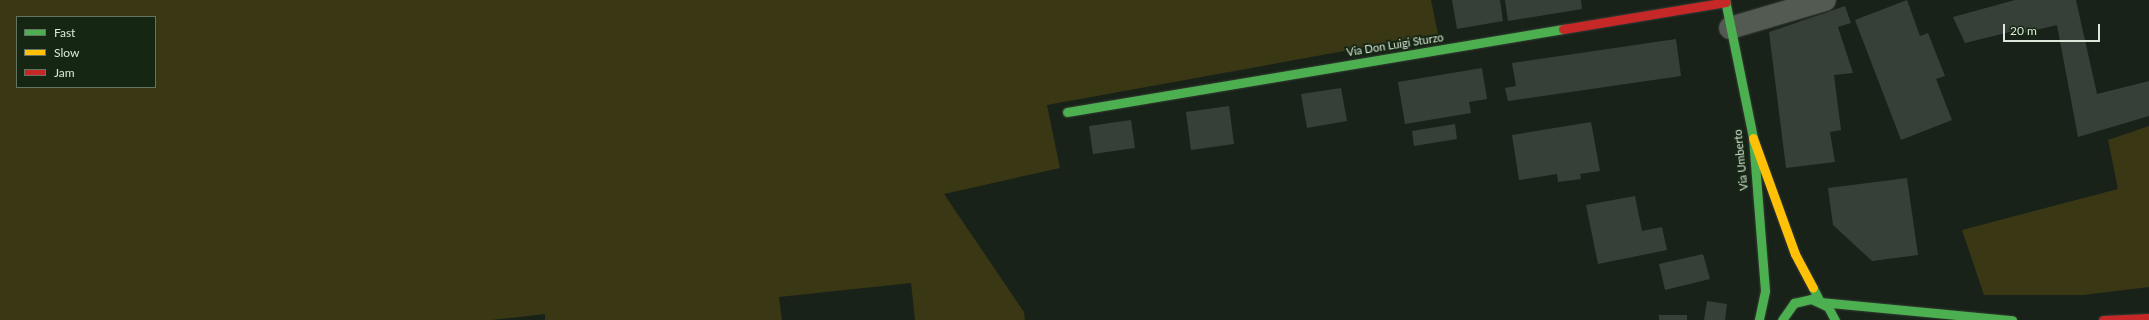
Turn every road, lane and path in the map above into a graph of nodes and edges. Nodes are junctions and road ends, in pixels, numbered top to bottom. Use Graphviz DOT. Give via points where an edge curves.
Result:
graph roads {
  1 [pos="1825,0"];
  2 [pos="1726,1"];
  3 [pos="1730,28"];
  4 [pos="1067,112"];
  5 [pos="1752,138"];
  6 [pos="1764,291"];
  7 [pos="1820,302"];
  8 [pos="2149,318"];
  9 [pos="1782,319"];
  10 [pos="1759,320"];
  11 [pos="1771,320"];
  12 [pos="1835,320"];
  13 [pos="2012,320"];
  14 [pos="2103,320"];
  1 -- 3 [label="street"];
  2 -- 3 [label="street, Via Umberto"];
  2 -- 4 [label="street, Via Don Luigi Sturzo"];
  3 -- 5 [label="street, Via Umberto"];
  5 -- 6 [label="street, Via Umberto"];
  5 -- 7 [label="street" via="1795,254"];
  6 -- 10 [label="street, Via Umberto"];
  6 -- 11 [label="street"];
  7 -- 9 [label="street" via="1811,300 1794,303"];
  7 -- 12 [label="street" via="1828,307"];
  7 -- 13 [label="street"];
  8 -- 14 [label="street"];
}
